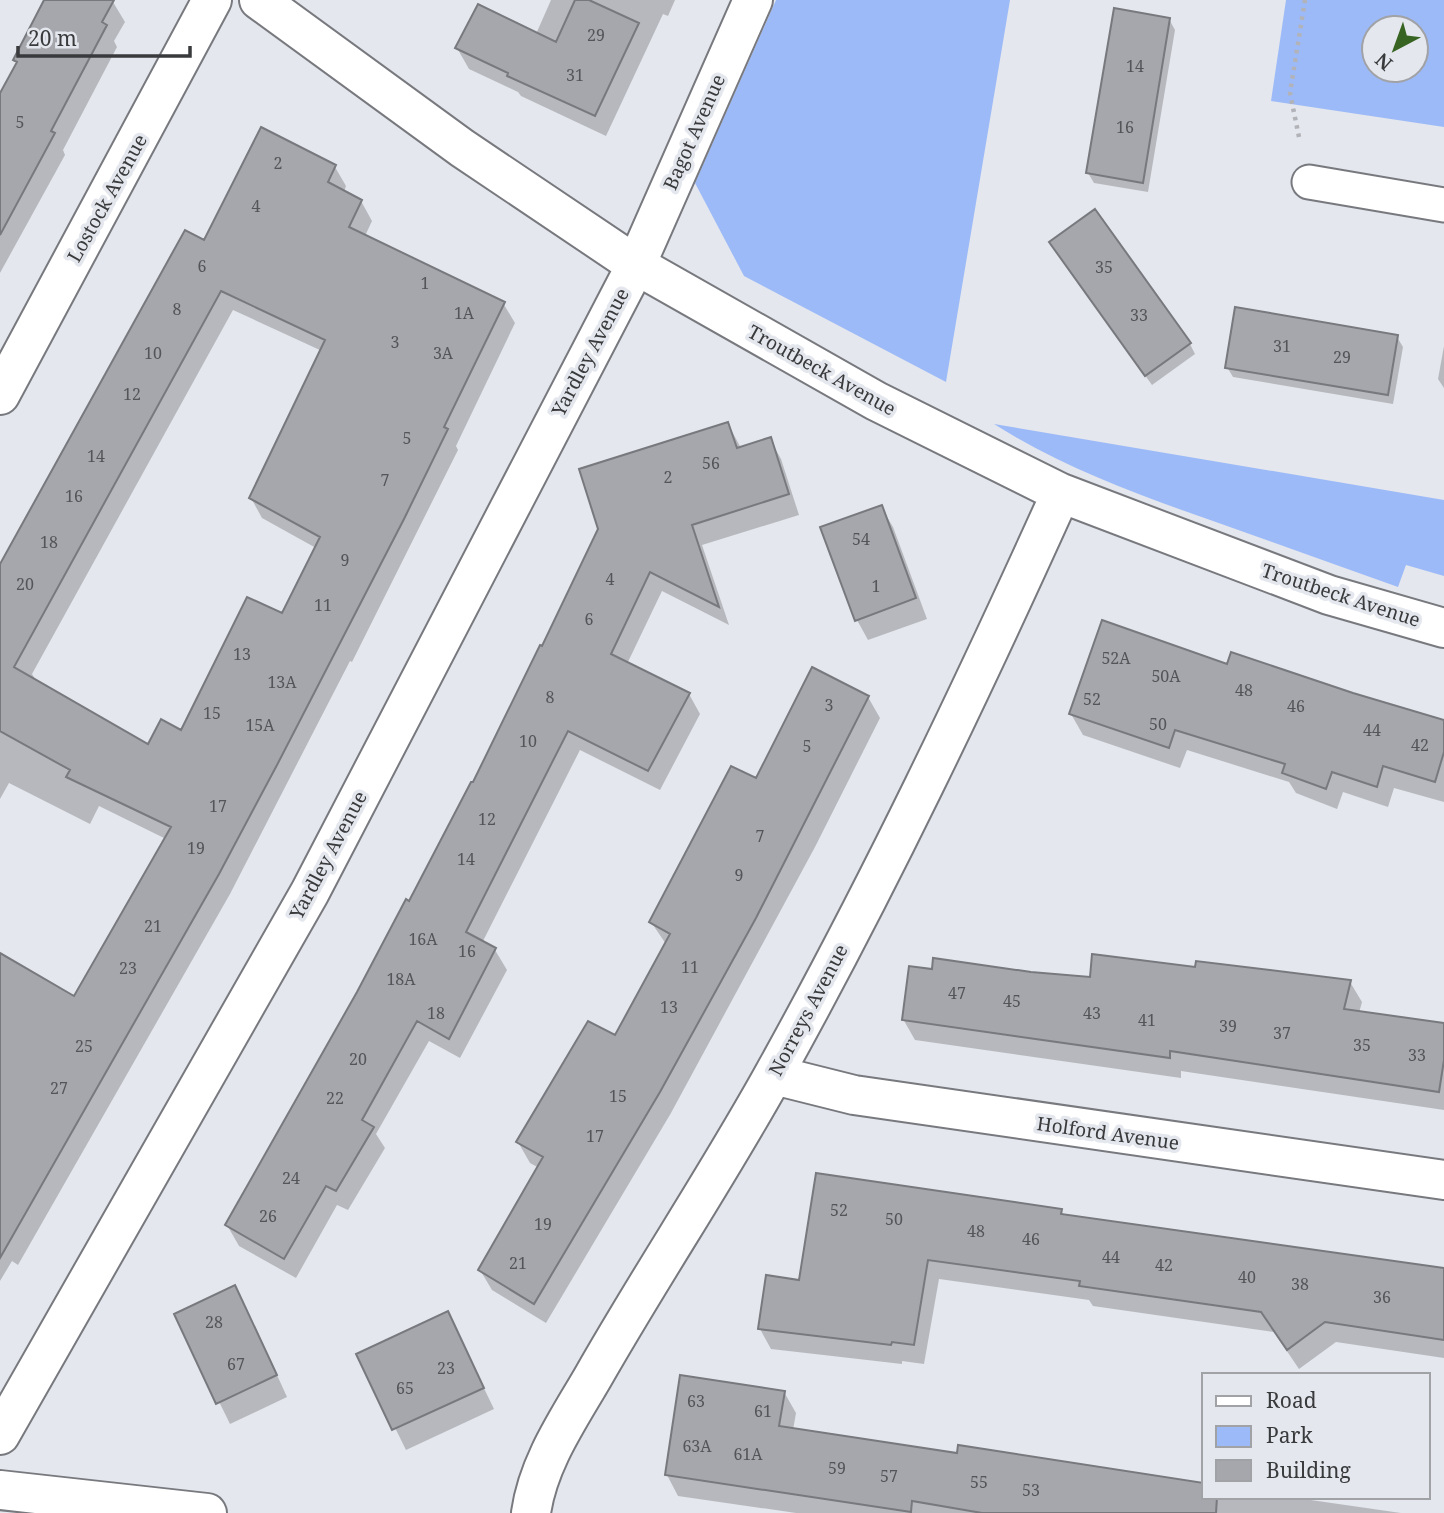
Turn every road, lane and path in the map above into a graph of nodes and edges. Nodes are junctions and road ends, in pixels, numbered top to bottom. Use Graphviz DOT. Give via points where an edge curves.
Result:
graph roads {
  1 [pos="212,0"];
  2 [pos="259,0"];
  3 [pos="753,0"];
  4 [pos="1305,0"];
  5 [pos="1309,182"];
  6 [pos="1444,205"];
  7 [pos="636,265"];
  8 [pos="0,394"];
  9 [pos="1061,493"];
  10 [pos="1444,628"];
  11 [pos="774,1075"];
  12 [pos="1444,1180"];
  13 [pos="0,1434"];
  14 [pos="0,1490"];
  15 [pos="207,1513"];
  16 [pos="531,1513"];
  1 -- 8 [label="street, Lostock Avenue"];
  2 -- 7 [label="street, Troutbeck Avenue" via="462,148"];
  3 -- 7 [label="street, Bagot Avenue"];
  4 -- 5 [label="path" via="1290,93"];
  5 -- 6 [label="lane"];
  7 -- 9 [label="street, Troutbeck Avenue" via="876,401"];
  7 -- 13 [label="street, Yardley Avenue" via="310,892"];
  9 -- 10 [label="street, Troutbeck Avenue" via="1329,595"];
  9 -- 11 [label="street, Norreys Avenue" via="916,802"];
  11 -- 12 [label="street, Holford Avenue" via="854,1096"];
  11 -- 16 [label="street, Norreys Avenue" via="547,1458"];
  14 -- 15 [label="street"];
}
